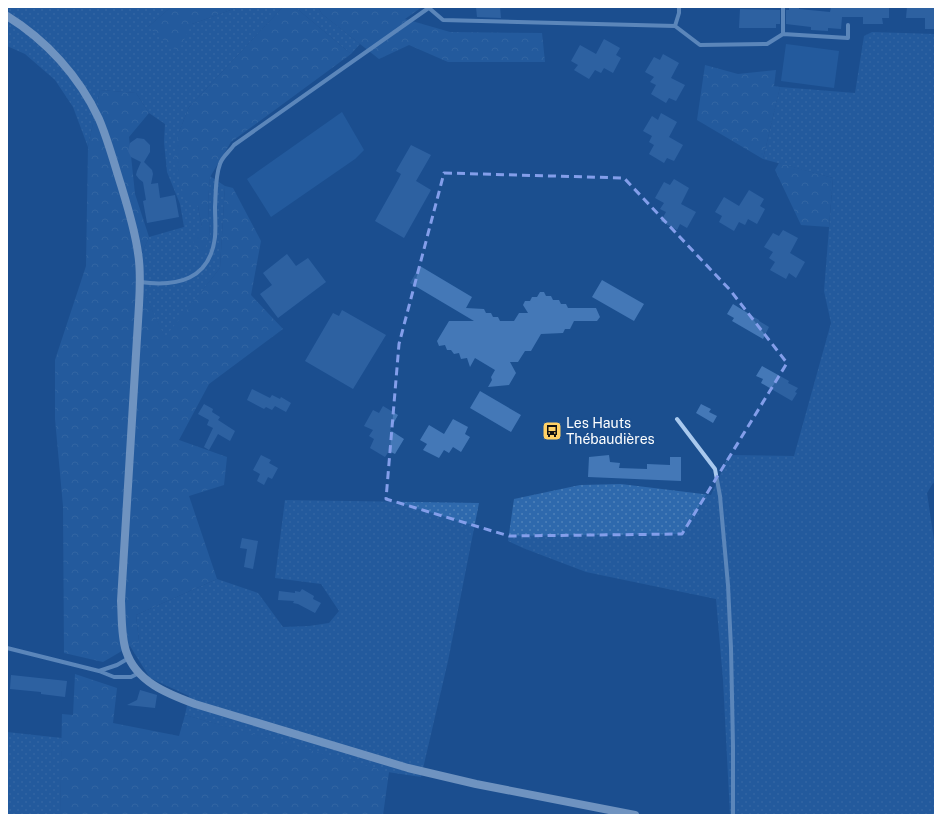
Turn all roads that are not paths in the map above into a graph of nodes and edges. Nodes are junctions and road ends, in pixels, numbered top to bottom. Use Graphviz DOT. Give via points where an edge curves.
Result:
graph roads {
  1 [pos="429,7"];
  2 [pos="678,7"];
  3 [pos="783,7"];
  4 [pos="7,16"];
  5 [pos="848,25"];
  6 [pos="675,26"];
  7 [pos="783,34"];
  8 [pos="140,282"];
  9 [pos="677,419"];
  10 [pos="7,648"];
  11 [pos="129,658"];
  12 [pos="99,671"];
  13 [pos="139,673"];
  14 [pos="635,815"];
  15 [pos="733,815"];
  1 -- 6 [label="street" via="443,20"];
  1 -- 8 [label="street" via="234,145 220,162 218,170 215,237 208,262 201,270 183,281"];
  2 -- 6 [label="street"];
  3 -- 7 [label="street"];
  4 -- 8 [label="main road" via="31,31 53,52 82,89 99,119 132,223"];
  5 -- 7 [label="street" via="848,38"];
  6 -- 7 [label="street" via="700,45 766,44"];
  8 -- 11 [label="main road" via="121,601"];
  9 -- 15 [label="street" via="715,470 720,496 731,648"];
  10 -- 12 [label="street"];
  11 -- 12 [label="street"];
  11 -- 13 [label="main road"];
  12 -- 13 [label="street" via="114,677 131,677"];
  13 -- 14 [label="main road" via="167,693 196,704 408,768"];
}
